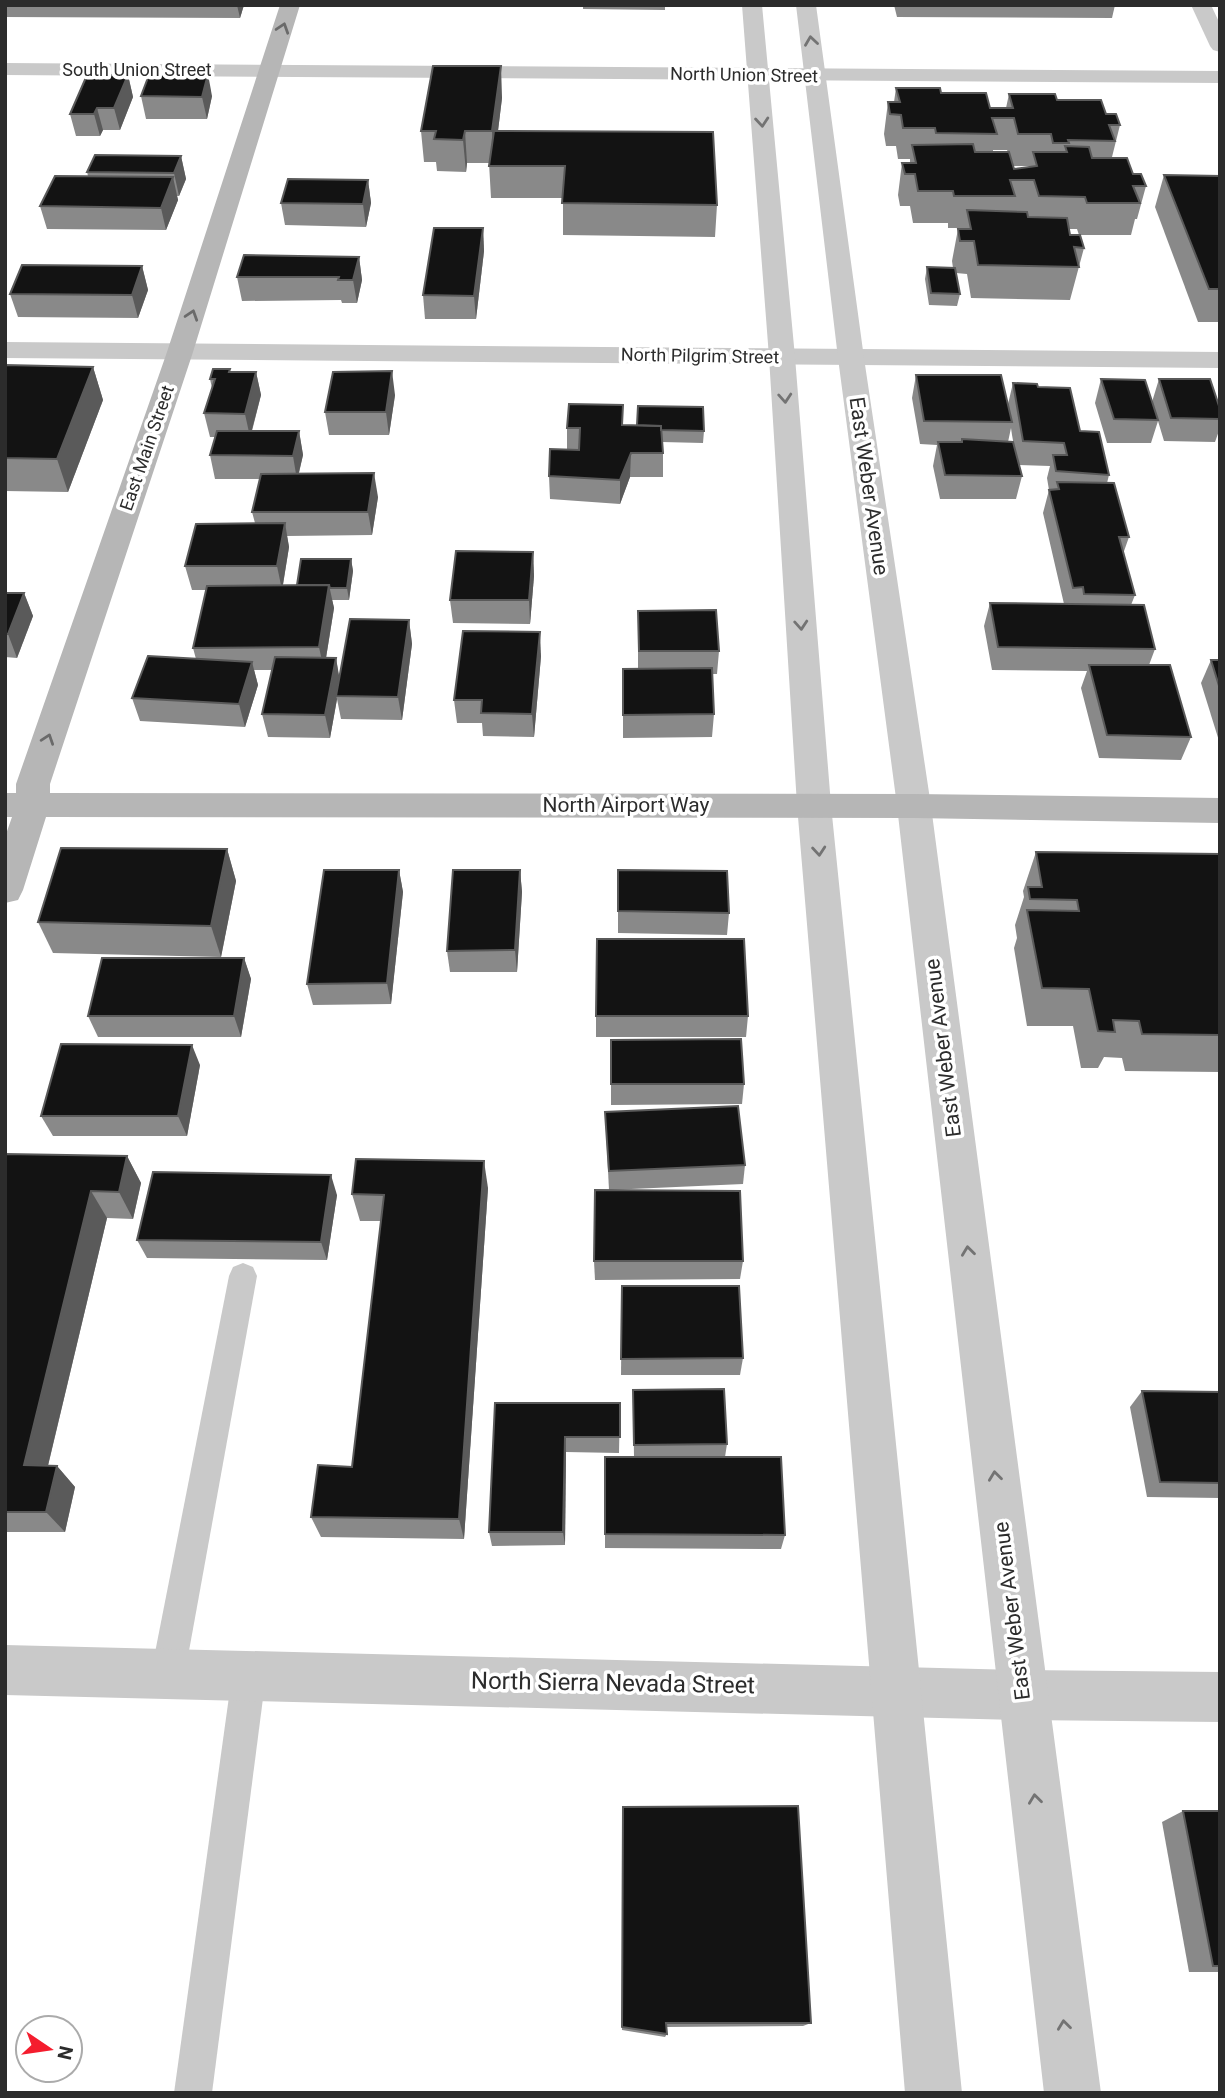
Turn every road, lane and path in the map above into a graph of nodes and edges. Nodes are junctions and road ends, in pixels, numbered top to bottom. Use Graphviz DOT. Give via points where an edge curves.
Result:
graph roads {
  1 [pos="290,5"];
  2 [pos="752,5"];
  3 [pos="806,5"];
  4 [pos="1201,5"];
  5 [pos="1220,46"];
  6 [pos="5,69"];
  7 [pos="269,71"];
  8 [pos="758,75"];
  9 [pos="815,76"];
  10 [pos="1220,77"];
  11 [pos="5,350"];
  12 [pos="180,352"];
  13 [pos="782,357"];
  14 [pos="851,358"];
  15 [pos="1220,360"];
  16 [pos="19,805"];
  17 [pos="814,805"];
  18 [pos="914,806"];
  19 [pos="1220,811"];
  20 [pos="5,890"];
  21 [pos="243,1276"];
  22 [pos="5,1670"];
  23 [pos="168,1674"];
  24 [pos="249,1675"];
  25 [pos="898,1690"];
  26 [pos="1022,1695"];
  27 [pos="1220,1697"];
  28 [pos="193,2093"];
  29 [pos="934,2093"];
  30 [pos="1073,2093"];
  7 -- 1 [label="main road, East Main Street, one-way"];
  2 -- 8 [label="street"];
  9 -- 3 [label="street, East Weber Avenue, one-way"];
  4 -- 5 [label="street"];
  6 -- 7 [label="street, South Union Street"];
  7 -- 8 [label="street, North Union Street"];
  12 -- 7 [label="main road, East Main Street, one-way"];
  8 -- 9 [label="street, North Union Street"];
  8 -- 13 [label="street, one-way"];
  9 -- 10 [label="street, North Union Street"];
  9 -- 14 [label="street, East Weber Avenue"];
  11 -- 12 [label="street, North Pilgrim Street"];
  12 -- 13 [label="street, North Pilgrim Street"];
  16 -- 12 [label="main road, East Main Street, one-way" via="33,784"];
  13 -- 14 [label="street, North Pilgrim Street"];
  13 -- 17 [label="street, one-way"];
  14 -- 15 [label="street, North Pilgrim Street"];
  14 -- 18 [label="street, East Weber Avenue"];
  16 -- 17 [label="main road, North Airport Way"];
  16 -- 20 [label="main road, East Main Street"];
  17 -- 18 [label="main road, North Airport Way"];
  17 -- 25 [label="street, one-way"];
  18 -- 19 [label="main road, North Airport Way"];
  26 -- 18 [label="street, East Weber Avenue, one-way"];
  21 -- 23 [label="lane"];
  22 -- 23 [label="street, North Sierra Nevada Street"];
  23 -- 24 [label="street, North Sierra Nevada Street"];
  24 -- 25 [label="street, North Sierra Nevada Street"];
  24 -- 28 [label="lane"];
  25 -- 26 [label="street, North Sierra Nevada Street"];
  25 -- 29 [label="street"];
  26 -- 27 [label="street, North Sierra Nevada Street"];
  30 -- 26 [label="street, East Weber Avenue, one-way"];
}
